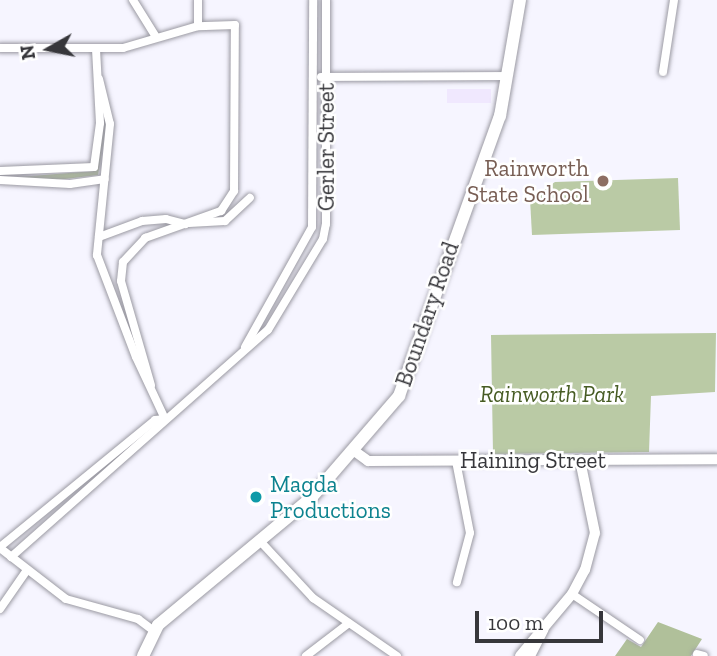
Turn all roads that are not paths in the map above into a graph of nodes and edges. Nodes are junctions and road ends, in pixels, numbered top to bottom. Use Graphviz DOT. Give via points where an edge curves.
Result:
graph roads {
  1 [pos="134,0"];
  2 [pos="198,0"];
  3 [pos="313,0"];
  4 [pos="326,0"];
  5 [pos="520,0"];
  6 [pos="674,0"];
  7 [pos="198,26"];
  8 [pos="156,37"];
  9 [pos="0,48"];
  10 [pos="96,48"];
  11 [pos="663,72"];
  12 [pos="507,76"];
  13 [pos="314,77"];
  14 [pos="325,77"];
  15 [pos="99,79"];
  16 [pos="0,171"];
  17 [pos="105,179"];
  18 [pos="0,180"];
  19 [pos="250,198"];
  20 [pos="187,224"];
  21 [pos="99,237"];
  22 [pos="244,350"];
  23 [pos="151,386"];
  24 [pos="165,419"];
  25 [pos="353,450"];
  26 [pos="717,459"];
  27 [pos="580,460"];
  28 [pos="456,461"];
  29 [pos="260,541"];
  30 [pos="0,547"];
  31 [pos="12,557"];
  32 [pos="27,570"];
  33 [pos="457,582"];
  34 [pos="572,594"];
  35 [pos="0,609"];
  36 [pos="349,622"];
  37 [pos="544,629"];
  38 [pos="153,631"];
  39 [pos="640,640"];
  40 [pos="143,656"];
  41 [pos="306,656"];
  42 [pos="397,656"];
  43 [pos="520,656"];
  44 [pos="530,656"];
  1 -- 8 [label="street"];
  2 -- 7 [label="street"];
  3 -- 13 [label="street, Gerler Street"];
  4 -- 14 [label="street, Gerler Street"];
  5 -- 12 [label="main road, Boundary Road"];
  6 -- 11 [label="street"];
  7 -- 8 [label="street"];
  7 -- 20 [label="street" via="235,25 235,184 225,208"];
  8 -- 10 [label="street" via="128,47"];
  9 -- 10 [label="street"];
  10 -- 15 [label="street"];
  12 -- 14 [label="street"];
  12 -- 25 [label="main road, Boundary Road" via="496,126 403,386 394,404"];
  13 -- 14 [label="street"];
  13 -- 22 [label="street, Gerler Street" via="312,227"];
  14 -- 22 [label="street, Gerler Street" via="325,232 268,330"];
  15 -- 16 [label="street" via="100,129 93,168"];
  15 -- 17 [label="street" via="110,120"];
  17 -- 18 [label="street" via="58,184"];
  17 -- 21 [label="street"];
  19 -- 20 [label="street" via="225,221"];
  20 -- 21 [label="street" via="166,219 142,221"];
  20 -- 23 [label="street" via="138,242 120,272"];
  21 -- 23 [label="street" via="101,267"];
  22 -- 24 [label="street, Gerler Street"];
  23 -- 24 [label="street"];
  24 -- 30 [label="street, Gerler Street" via="155,420"];
  24 -- 31 [label="street, Gerler Street" via="161,428"];
  25 -- 28 [label="street, Haining Street" via="368,461"];
  25 -- 29 [label="main road, Boundary Road" via="311,498"];
  26 -- 27 [label="street, Haining Street"];
  27 -- 28 [label="street, Haining Street"];
  27 -- 34 [label="street" via="594,533 585,570"];
  28 -- 33 [label="street" via="470,533"];
  29 -- 36 [label="street" via="309,594"];
  29 -- 38 [label="main road, Boundary Road"];
  30 -- 31 [label="street"];
  31 -- 32 [label="street"];
  32 -- 35 [label="street"];
  32 -- 38 [label="street" via="70,601 138,619"];
  34 -- 37 [label="street"];
  34 -- 39 [label="street"];
  36 -- 41 [label="street"];
  36 -- 42 [label="street"];
  37 -- 43 [label="street"];
  37 -- 44 [label="street"];
  38 -- 40 [label="main road, Boundary Road"];
}
